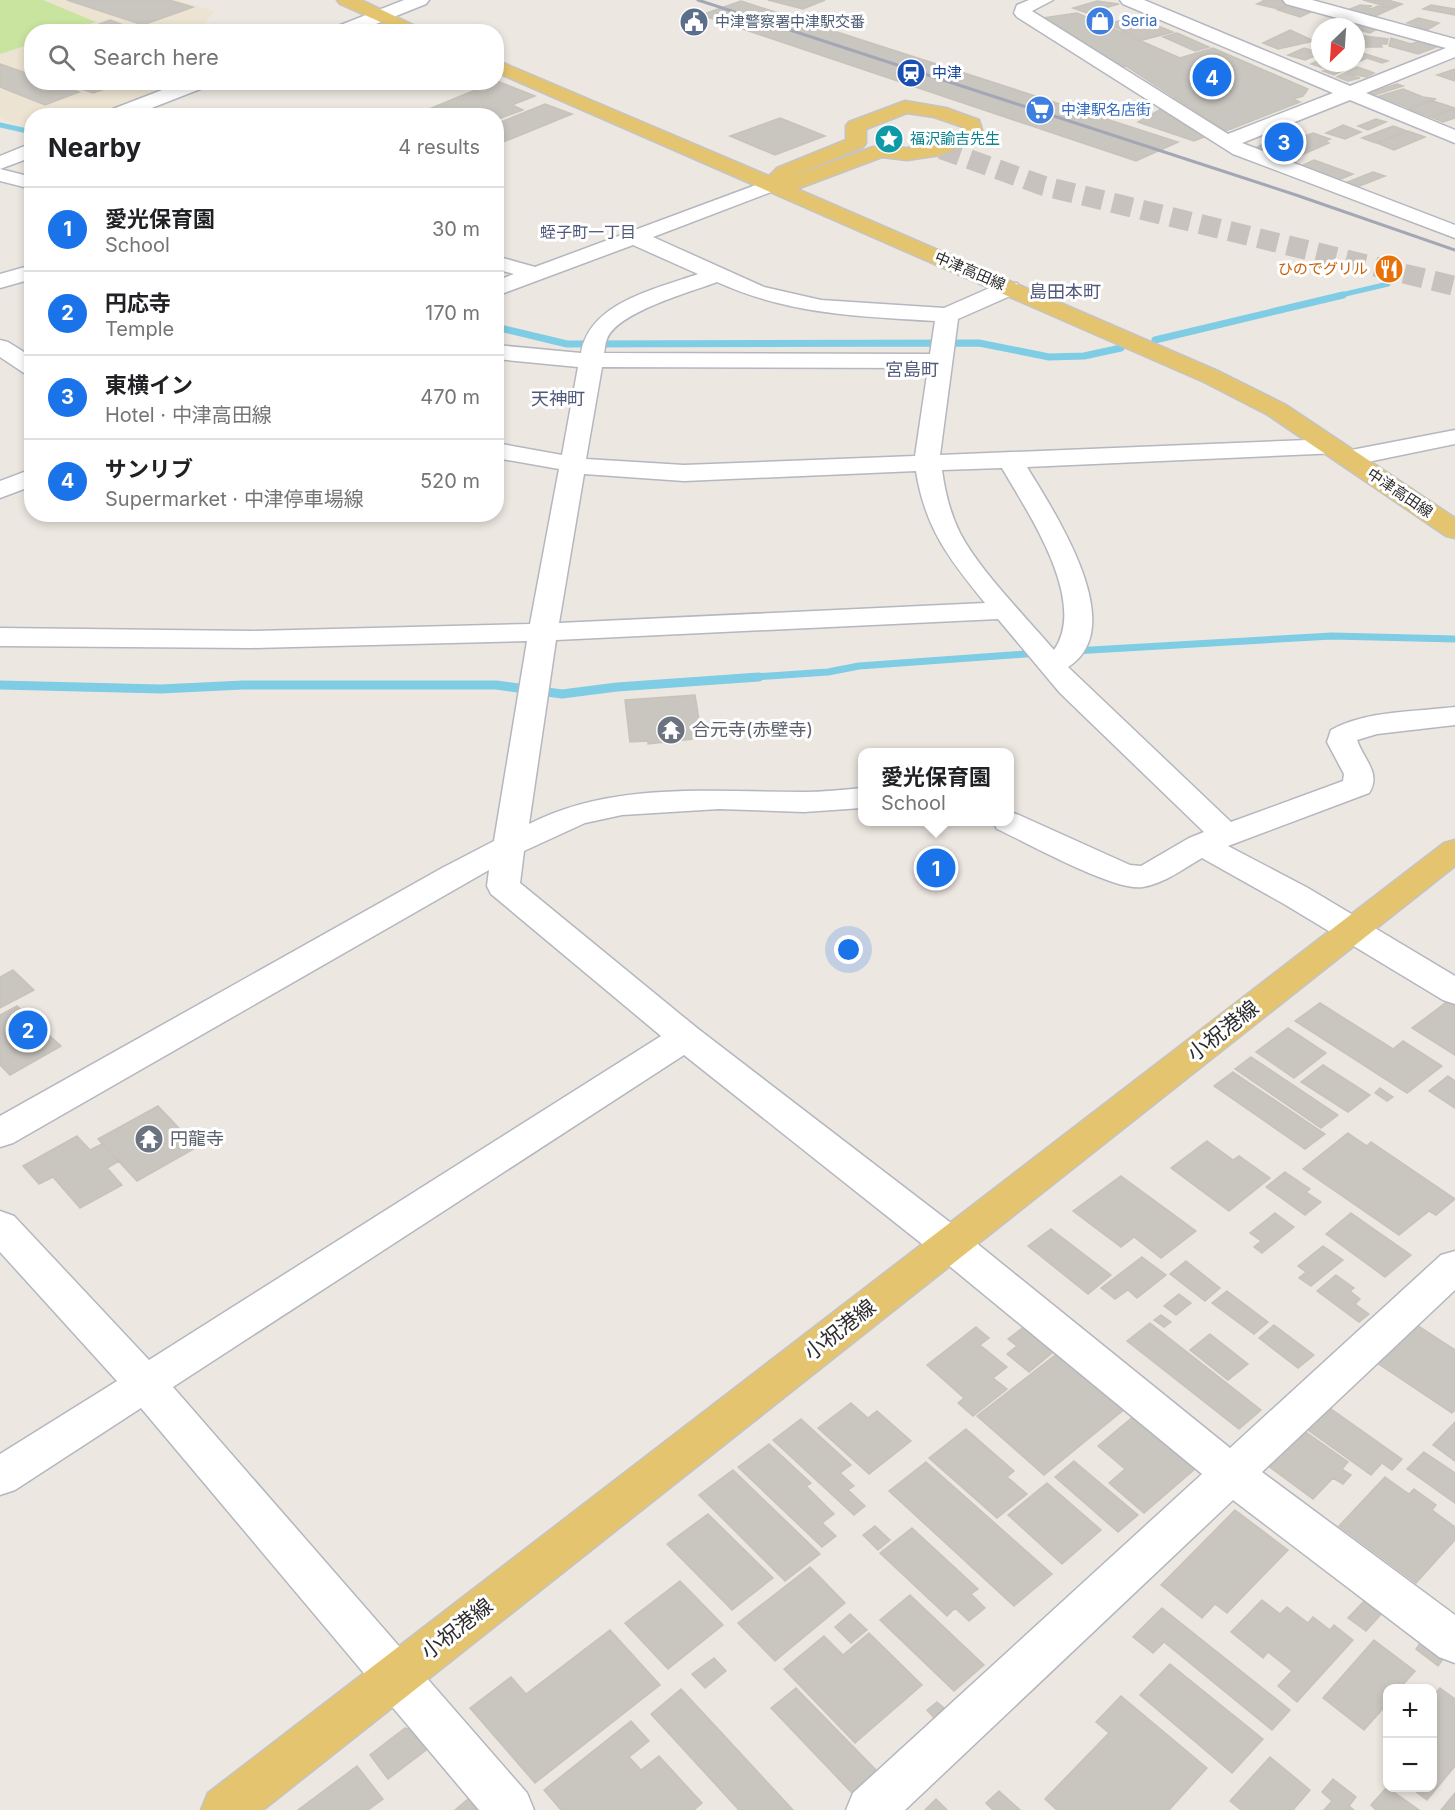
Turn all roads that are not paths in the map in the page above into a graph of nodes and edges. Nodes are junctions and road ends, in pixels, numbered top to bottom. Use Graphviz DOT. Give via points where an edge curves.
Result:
graph roads {
  1 [pos="346,0"];
  2 [pos="420,0"];
  3 [pos="1044,0"];
  4 [pos="1129,0"];
  5 [pos="1172,0"];
  6 [pos="1292,0"];
  7 [pos="1151,9"];
  8 [pos="382,16"];
  9 [pos="360,24"];
  10 [pos="400,24"];
  11 [pos="1455,45"];
  12 [pos="1455,51"];
  13 [pos="504,68"];
  14 [pos="180,90"];
  15 [pos="1350,93"];
  16 [pos="133,108"];
  17 [pos="1455,137"];
  18 [pos="1226,142"];
  19 [pos="24,152"];
  20 [pos="0,163"];
  21 [pos="0,175"];
  22 [pos="24,181"];
  23 [pos="772,185"];
  24 [pos="1455,232"];
  25 [pos="634,237"];
  26 [pos="504,264"];
  27 [pos="24,274"];
  28 [pos="537,274"];
  29 [pos="716,275"];
  30 [pos="0,282"];
  31 [pos="504,286"];
  32 [pos="1009,288"];
  33 [pos="947,315"];
  34 [pos="0,347"];
  35 [pos="504,353"];
  36 [pos="590,360"];
  37 [pos="941,361"];
  38 [pos="24,363"];
  39 [pos="24,369"];
  40 [pos="0,377"];
  41 [pos="1455,437"];
  42 [pos="504,452"];
  43 [pos="1340,452"];
  44 [pos="1011,460"];
  45 [pos="928,464"];
  46 [pos="571,465"];
  47 [pos="24,480"];
  48 [pos="0,489"];
  49 [pos="1455,530"];
  50 [pos="1005,610"];
  51 [pos="543,633"];
  52 [pos="0,637"];
  53 [pos="1050,665"];
  54 [pos="1455,717"];
  55 [pos="858,798"];
  56 [pos="1014,825"];
  57 [pos="1214,840"];
  58 [pos="508,845"];
  59 [pos="1455,849"];
  60 [pos="1352,930"];
  61 [pos="1455,992"];
  62 [pos="686,1037"];
  63 [pos="0,1133"];
  64 [pos="0,1226"];
  65 [pos="950,1244"];
  66 [pos="1455,1266"];
  67 [pos="144,1383"];
  68 [pos="1233,1475"];
  69 [pos="0,1477"];
  70 [pos="1455,1642"];
  71 [pos="396,1677"];
  72 [pos="225,1810"];
  73 [pos="510,1810"];
  74 [pos="870,1810"];
  1 -- 8 [label="main road"];
  2 -- 8 [label="street"];
  3 -- 18 [label="street" via="1023,9 1023,13"];
  4 -- 7 [label="street"];
  5 -- 7 [label="street"];
  6 -- 11 [label="street"];
  7 -- 15 [label="street"];
  8 -- 9 [label="street"];
  8 -- 10 [label="main road"];
  12 -- 15 [label="street"];
  13 -- 23 [label="main road, 中津高田線"];
  14 -- 16 [label="street"];
  15 -- 17 [label="street"];
  15 -- 18 [label="street"];
  18 -- 24 [label="street"];
  19 -- 20 [label="street"];
  21 -- 22 [label="street"];
  23 -- 23 [label="main road" via="784,172 856,143 856,126 905,107 952,115 972,124 973,133 941,149 907,154 880,151 801,182"];
  23 -- 25 [label="street"];
  23 -- 32 [label="main road, 中津高田線"];
  25 -- 28 [label="street"];
  25 -- 29 [label="street"];
  26 -- 28 [label="street"];
  27 -- 30 [label="street"];
  28 -- 31 [label="street"];
  29 -- 33 [label="street" via="757,292 805,304"];
  29 -- 36 [label="street" via="608,321 597,332"];
  32 -- 33 [label="street"];
  32 -- 43 [label="main road, 中津高田線" via="1250,395"];
  33 -- 37 [label="street"];
  34 -- 38 [label="street"];
  35 -- 36 [label="street"];
  36 -- 37 [label="street"];
  36 -- 46 [label="street"];
  37 -- 45 [label="street"];
  39 -- 40 [label="street"];
  41 -- 43 [label="street"];
  42 -- 46 [label="street"];
  43 -- 44 [label="street"];
  43 -- 49 [label="main road, 中津高田線"];
  44 -- 45 [label="street"];
  44 -- 53 [label="street" via="1061,550 1073,584 1075,634 1068,651"];
  45 -- 46 [label="street" via="695,473"];
  45 -- 50 [label="street" via="933,496 947,534 962,559"];
  46 -- 51 [label="street"];
  47 -- 48 [label="street"];
  50 -- 51 [label="street"];
  50 -- 53 [label="street"];
  51 -- 52 [label="street" via="184,642"];
  51 -- 58 [label="street"];
  53 -- 57 [label="street"];
  54 -- 57 [label="street" via="1345,732 1342,742 1359,774 1358,786"];
  55 -- 58 [label="street" via="789,802 719,799 622,805 576,815"];
  56 -- 57 [label="street" via="1132,876 1152,874"];
  57 -- 60 [label="street"];
  58 -- 62 [label="street" via="503,886"];
  58 -- 63 [label="street"];
  59 -- 60 [label="main road, 小祝港線"];
  60 -- 61 [label="street"];
  60 -- 65 [label="main road, 小祝港線"];
  62 -- 65 [label="street"];
  62 -- 67 [label="street"];
  64 -- 67 [label="street"];
  65 -- 68 [label="street"];
  65 -- 71 [label="main road, 小祝港線"];
  66 -- 68 [label="street"];
  67 -- 69 [label="street"];
  67 -- 71 [label="street"];
  68 -- 70 [label="street"];
  68 -- 74 [label="street"];
  71 -- 72 [label="main road, 小祝港線"];
  71 -- 73 [label="street"];
}
